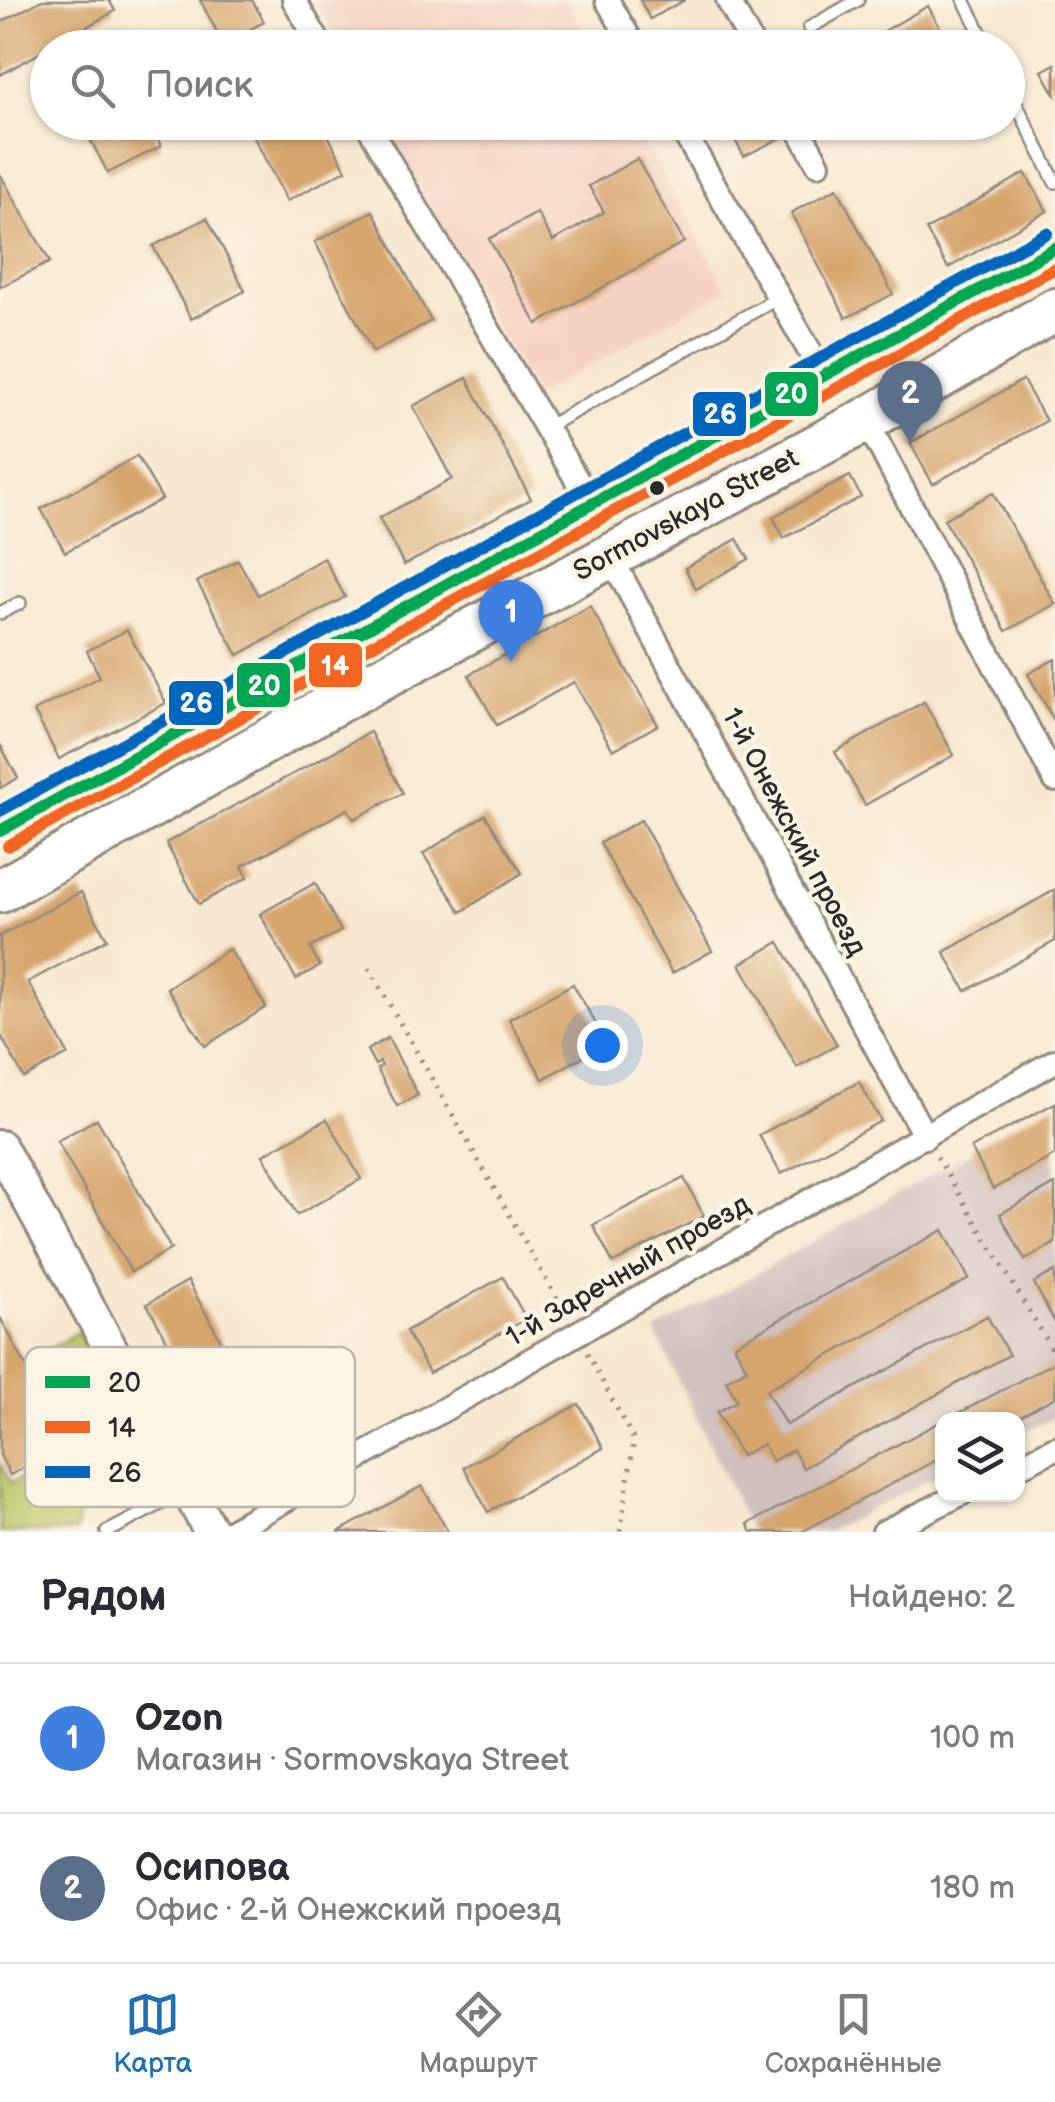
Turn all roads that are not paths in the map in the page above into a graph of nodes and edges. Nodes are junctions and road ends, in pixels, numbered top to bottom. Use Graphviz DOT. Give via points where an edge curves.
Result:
graph roads {
  1 [pos="294,0"];
  2 [pos="607,0"];
  3 [pos="728,0"];
  4 [pos="858,0"];
  5 [pos="964,0"];
  6 [pos="810,28"];
  7 [pos="312,30"];
  8 [pos="624,30"];
  9 [pos="744,30"];
  10 [pos="979,30"];
  11 [pos="1025,121"];
  12 [pos="377,140"];
  13 [pos="688,140"];
  14 [pos="805,140"];
  15 [pos="818,164"];
  16 [pos="1055,182"];
  17 [pos="1055,248"];
  18 [pos="780,297"];
  19 [pos="1055,310"];
  20 [pos="824,376"];
  21 [pos="866,420"];
  22 [pos="545,428"];
  23 [pos="591,504"];
  24 [pos="610,556"];
  25 [pos="20,603"];
  26 [pos="0,613"];
  27 [pos="1055,780"];
  28 [pos="0,831"];
  29 [pos="0,891"];
  30 [pos="1055,1061"];
  31 [pos="925,1137"];
  32 [pos="0,1147"];
  33 [pos="110,1347"];
  34 [pos="1055,1448"];
  35 [pos="355,1461"];
  36 [pos="1025,1463"];
  37 [pos="945,1502"];
  38 [pos="155,1507"];
  39 [pos="197,1507"];
  40 [pos="274,1507"];
  41 [pos="107,1532"];
  42 [pos="211,1532"];
  43 [pos="230,1532"];
  44 [pos="884,1532"];
  1 -- 7 [label="street"];
  2 -- 8 [label="street"];
  3 -- 9 [label="street"];
  4 -- 6 [label="lane"];
  5 -- 10 [label="lane"];
  11 -- 16 [label="lane"];
  12 -- 22 [label="street"];
  13 -- 18 [label="street"];
  14 -- 15 [label="street"];
  17 -- 20 [label="main road, Sormovskaya Street"];
  18 -- 20 [label="street"];
  18 -- 22 [label="lane"];
  19 -- 21 [label="highway, Sormovskaya Street"];
  20 -- 23 [label="main road, Sormovskaya Street"];
  21 -- 24 [label="highway, Sormovskaya Street"];
  21 -- 27 [label="street"];
  22 -- 23 [label="street"];
  23 -- 28 [label="main road, Sormovskaya Street"];
  24 -- 29 [label="highway, Sormovskaya Street"];
  24 -- 31 [label="street, 1-й Онежский проезд"];
  25 -- 26 [label="lane"];
  30 -- 31 [label="street, 1-й Заречный проезд"];
  31 -- 35 [label="street, 1-й Заречный проезд"];
  32 -- 33 [label="main road"];
  34 -- 36 [label="street"];
  37 -- 44 [label="street"];
  38 -- 41 [label="lane"];
  39 -- 42 [label="main road"];
  40 -- 43 [label="street, 1-й Заречный проезд"];
}
